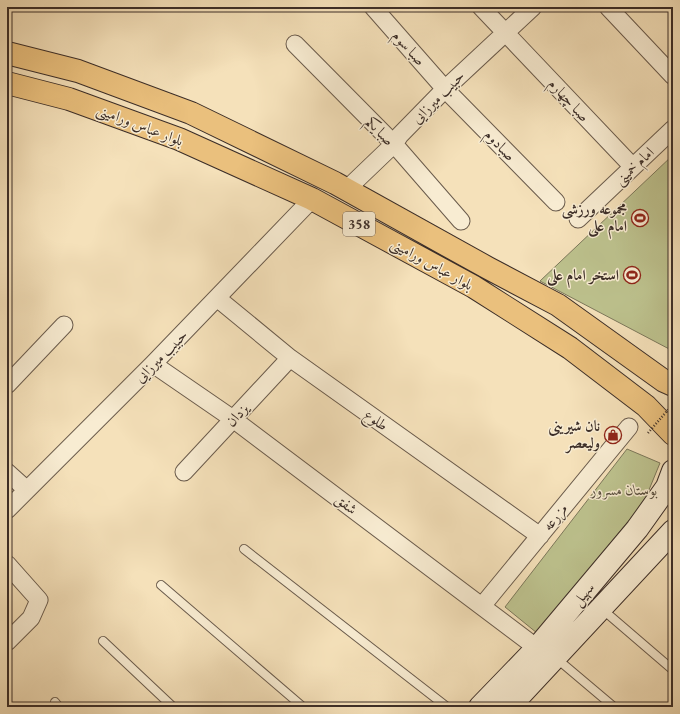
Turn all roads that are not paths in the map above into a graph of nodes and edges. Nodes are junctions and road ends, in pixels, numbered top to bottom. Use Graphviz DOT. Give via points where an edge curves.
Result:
graph roads {
  1 [pos="372,7"];
  2 [pos="481,7"];
  3 [pos="532,7"];
  4 [pos="608,7"];
  5 [pos="505,32"];
  6 [pos="295,44"];
  7 [pos="7,53"];
  8 [pos="673,76"];
  9 [pos="7,83"];
  10 [pos="445,89"];
  11 [pos="673,129"];
  12 [pos="394,144"];
  13 [pos="633,167"];
  14 [pos="347,189"];
  15 [pos="312,199"];
  16 [pos="556,202"];
  17 [pos="578,219"];
  18 [pos="461,221"];
  19 [pos="217,298"];
  20 [pos="64,325"];
  21 [pos="290,358"];
  22 [pos="153,364"];
  23 [pos="7,385"];
  24 [pos="673,385"];
  25 [pos="232,419"];
  26 [pos="629,427"];
  27 [pos="673,434"];
  28 [pos="673,471"];
  29 [pos="7,472"];
  30 [pos="184,472"];
  31 [pos="27,490"];
  32 [pos="7,510"];
  33 [pos="540,536"];
  34 [pos="669,538"];
  35 [pos="244,549"];
  36 [pos="7,564"];
  37 [pos="161,585"];
  38 [pos="482,606"];
  39 [pos="601,608"];
  40 [pos="103,641"];
  41 [pos="7,642"];
  42 [pos="546,652"];
  43 [pos="673,670"];
  44 [pos="174,707"];
  45 [pos="303,707"];
  46 [pos="447,707"];
  47 [pos="480,707"];
  48 [pos="509,707"];
  49 [pos="614,707"];
  1 -- 10 [label="street, صبا سوم"];
  2 -- 5 [label="street, صبا چهارم"];
  3 -- 5 [label="street, حبیب میرزایی"];
  4 -- 8 [label="street"];
  5 -- 10 [label="street, حبیب میرزایی"];
  5 -- 13 [label="street, صبا چهارم"];
  6 -- 12 [label="street, صبا یکم"];
  7 -- 14 [label="main road, بلوار عباس ورامینی / 358" via="78,71 191,113"];
  9 -- 15 [label="main road, بلوار عباس ورامینی / 358" via="69,99 179,139"];
  10 -- 12 [label="street, حبیب میرزایی"];
  10 -- 16 [label="street, صبادوم"];
  11 -- 13 [label="street, امام خمینی"];
  12 -- 14 [label="street, حبیب میرزایی"];
  12 -- 18 [label="street, صبا یکم"];
  13 -- 17 [label="street, امام خمینی"];
  14 -- 24 [label="main road, بلوار عباس ورامینی / 358" via="558,305"];
  15 -- 19 [label="street, حبیب میرزایی"];
  15 -- 27 [label="main road, بلوار عباس ورامینی / 358" via="474,287 570,348 646,406"];
  19 -- 21 [label="street, طلوع"];
  19 -- 22 [label="street, حبیب میرزایی"];
  20 -- 23 [label="street"];
  21 -- 25 [label="street, یزدان"];
  21 -- 33 [label="street, طلوع"];
  22 -- 25 [label="street, شفق"];
  22 -- 31 [label="street, حبیب میرزایی"];
  25 -- 30 [label="street, یزدان"];
  25 -- 38 [label="street, شفق"];
  26 -- 33 [label="street, مزرعه"];
  28 -- 42 [label="main road, سهیل" via="667,487"];
  29 -- 31 [label="street"];
  31 -- 32 [label="street, حبیب میرزایی"];
  33 -- 38 [label="street, مزرعه"];
  34 -- 39 [label="main road, سهیل"];
  35 -- 46 [label="lane"];
  36 -- 41 [label="street" via="39,600 32,618"];
  37 -- 45 [label="lane"];
  38 -- 42 [label="street, شفق"];
  39 -- 42 [label="main road, سهیل"];
  39 -- 43 [label="lane"];
  40 -- 44 [label="lane"];
  42 -- 47 [label="main road, سهیل"];
  42 -- 48 [label="main road, سهیل"];
  42 -- 49 [label="lane"];
}
